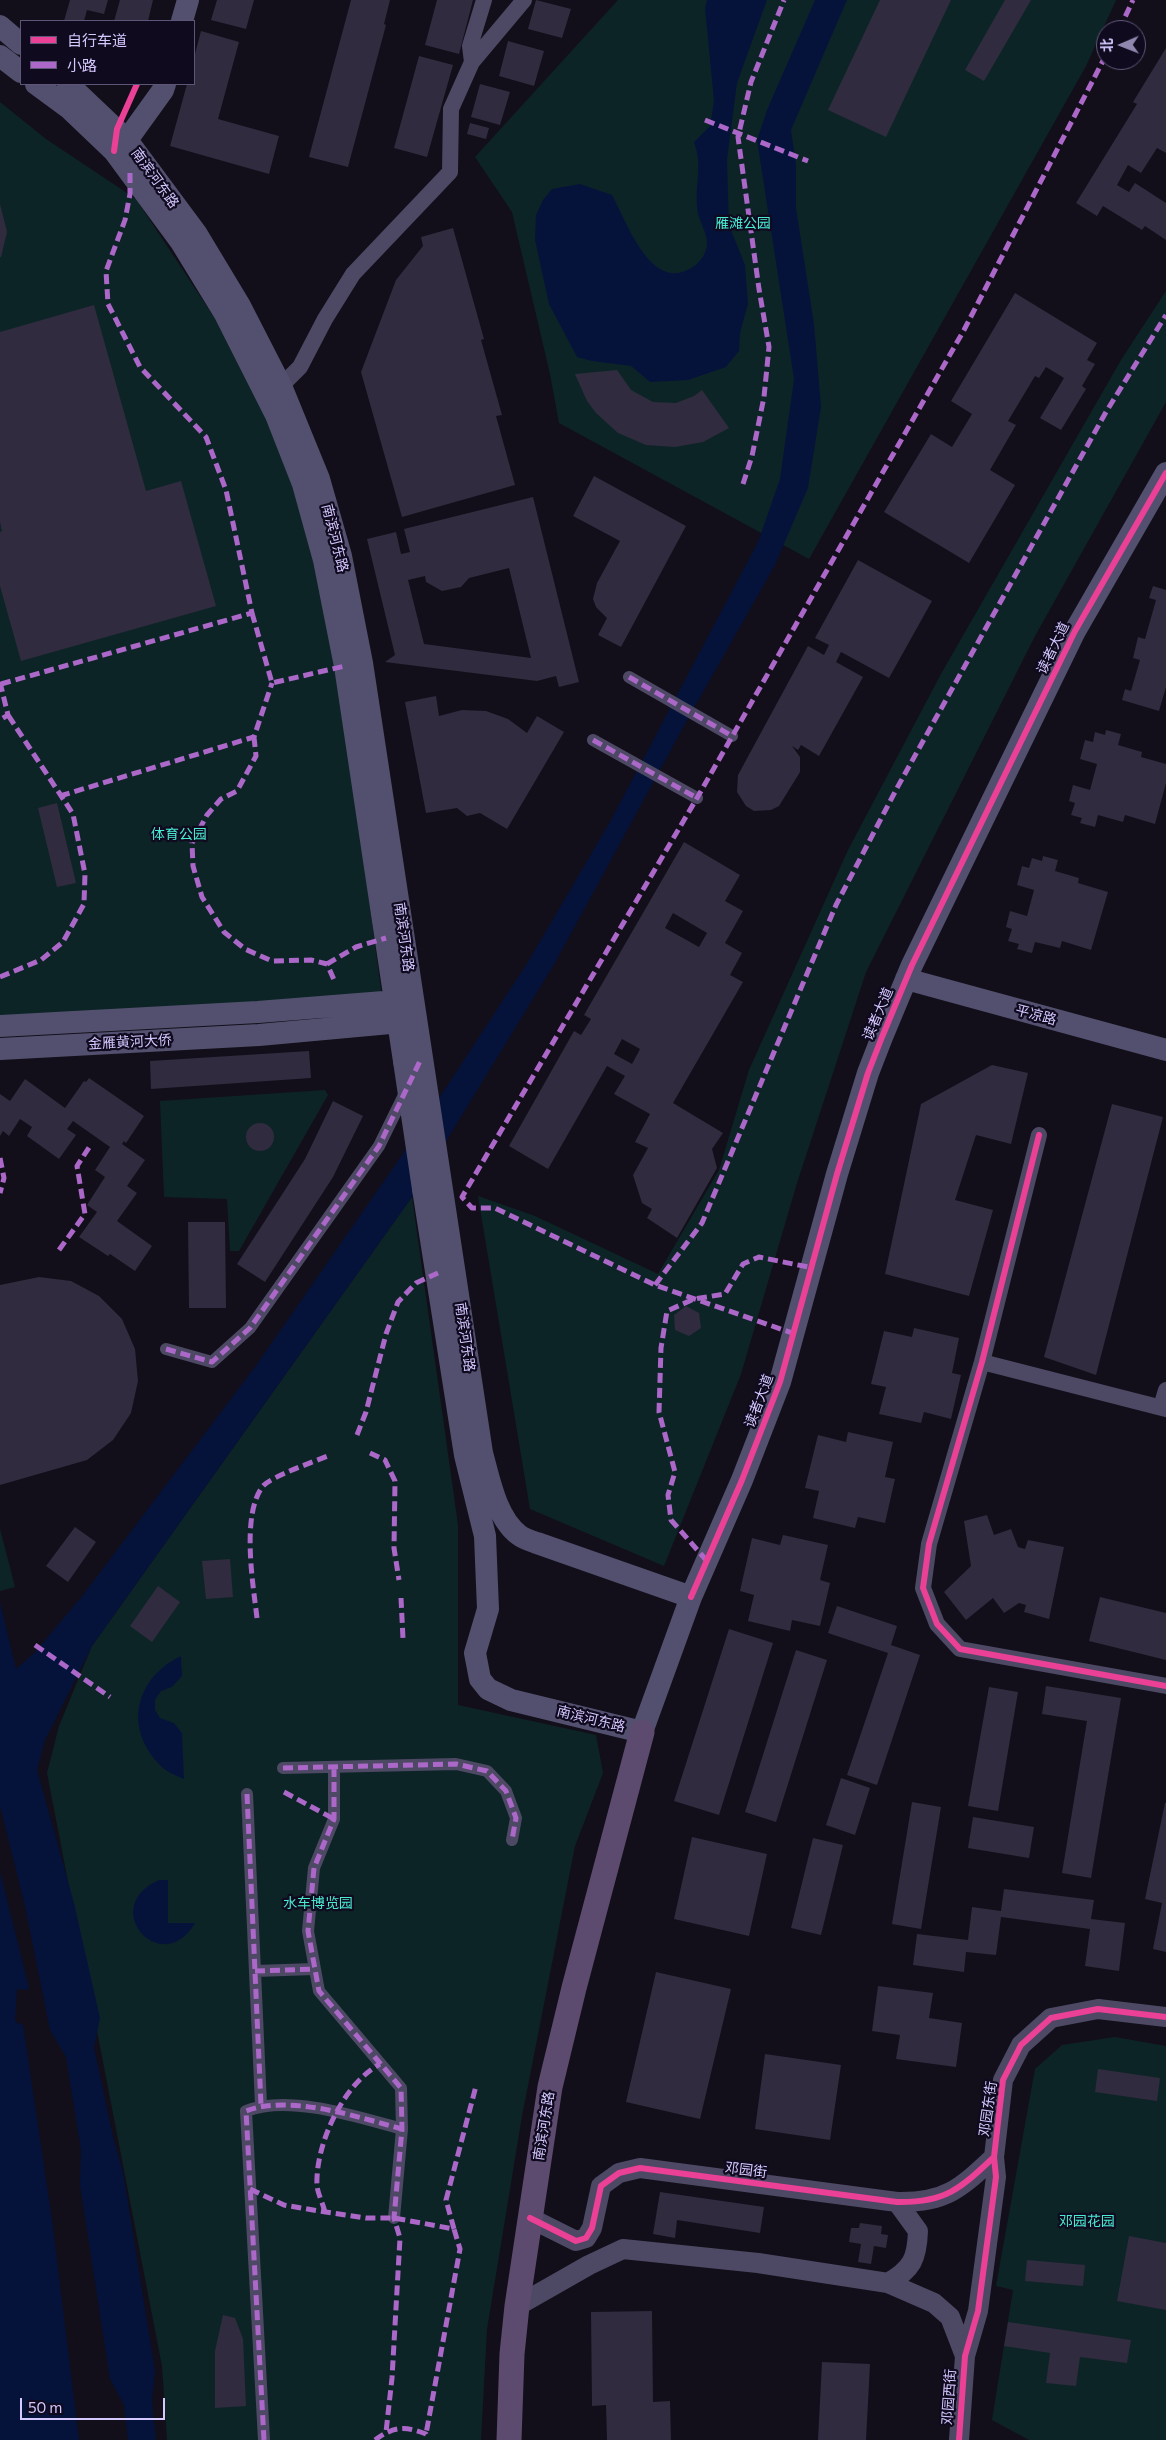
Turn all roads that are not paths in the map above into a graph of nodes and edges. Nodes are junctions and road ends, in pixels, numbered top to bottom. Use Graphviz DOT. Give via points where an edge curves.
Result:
graph roads {
  1 [pos="188,0"];
  2 [pos="484,0"];
  3 [pos="524,0"];
  4 [pos="182,20"];
  5 [pos="0,26"];
  6 [pos="20,43"];
  7 [pos="0,56"];
  8 [pos="472,62"];
  9 [pos="20,71"];
  10 [pos="37,85"];
  11 [pos="69,85"];
  12 [pos="165,85"];
  13 [pos="121,146"];
  14 [pos="281,386"];
  15 [pos="1166,472"];
  16 [pos="629,677"];
  17 [pos="732,736"];
  18 [pos="593,740"];
  19 [pos="697,798"];
  20 [pos="906,979"];
  21 [pos="406,1011"];
  22 [pos="0,1026"];
  23 [pos="0,1049"];
  24 [pos="1166,1050"];
  25 [pos="412,1060"];
  26 [pos="1039,1135"];
  27 [pos="432,1188"];
  28 [pos="166,1349"];
  29 [pos="982,1362"];
  30 [pos="1166,1390"];
  31 [pos="1164,1408"];
  32 [pos="691,1597"];
  33 [pos="1166,1686"];
  34 [pos="642,1732"];
  35 [pos="334,1767"];
  36 [pos="283,1768"];
  37 [pos="247,1794"];
  38 [pos="512,1840"];
  39 [pos="314,1969"];
  40 [pos="255,1971"];
  41 [pos="1166,2017"];
  42 [pos="261,2105"];
  43 [pos="402,2129"];
  44 [pos="994,2157"];
  45 [pos="897,2202"];
  46 [pos="394,2218"];
  47 [pos="530,2218"];
  48 [pos="888,2283"];
  49 [pos="517,2306"];
  50 [pos="965,2356"];
  51 [pos="264,2440"];
  52 [pos="509,2440"];
  53 [pos="959,2440"];
  1 -- 4 [label="main road"];
  2 -- 8 [label="street" via="470,46"];
  3 -- 8 [label="street"];
  5 -- 6 [label="main road"];
  7 -- 9 [label="main road"];
  8 -- 14 [label="street" via="451,109 450,172 353,274 300,367"];
  10 -- 13 [label="main road, 南滨河东路"];
  11 -- 13 [label="main road, 南滨河东路"];
  12 -- 13 [label="main road"];
  13 -- 14 [label="main road, 南滨河东路" via="196,233 240,306"];
  13 -- 21 [label="main road, 南滨河东路" via="225,314 276,415 303,484 324,560 345,666"];
  14 -- 21 [label="main road, 南滨河东路" via="319,479 341,556 365,681"];
  15 -- 20 [label="main road, 读者大道" via="1074,631"];
  16 -- 17 [label="street"];
  18 -- 19 [label="street"];
  20 -- 24 [label="main road, 平凉路"];
  20 -- 32 [label="main road, 读者大道" via="854,1116 780,1382"];
  21 -- 22 [label="main road, 金雁黄河大侨" via="258,1012"];
  21 -- 23 [label="main road, 金雁黄河大侨" via="259,1035"];
  21 -- 25 [label="main road, 南滨河东路"];
  25 -- 27 [label="main road, 南滨河东路, bridge"];
  25 -- 28 [label="street" via="378,1146 250,1328 212,1362"];
  26 -- 29 [label="street"];
  27 -- 32 [label="main road, 南滨河东路" via="482,1453 508,1522 519,1535 537,1543"];
  27 -- 34 [label="main road, 南滨河东路" via="465,1455 485,1536 488,1609 475,1653 480,1679 493,1692 511,1700"];
  29 -- 31 [label="street"];
  29 -- 33 [label="street" via="929,1544 923,1588 937,1624 960,1649"];
  30 -- 31 [label="street"];
  32 -- 34 [label="main road, 南滨河东路"];
  34 -- 47 [label="main road, 南滨河东路" via="550,2087"];
  35 -- 36 [label="street"];
  35 -- 38 [label="street" via="456,1764 487,1771 506,1791 516,1818"];
  35 -- 39 [label="street" via="334,1819 314,1868 308,1930"];
  37 -- 40 [label="street"];
  39 -- 40 [label="street"];
  39 -- 43 [label="street" via="319,1991 401,2088"];
  40 -- 42 [label="street"];
  41 -- 44 [label="street, 邓园东街" via="1098,2009 1050,2018 1021,2045 1003,2080"];
  42 -- 43 [label="street" via="307,2105"];
  42 -- 51 [label="street" via="246,2111"];
  43 -- 46 [label="street"];
  44 -- 45 [label="street, 邓园街" via="946,2196 922,2203"];
  44 -- 50 [label="street, 邓园东街" via="996,2177 978,2311"];
  45 -- 47 [label="street, 邓园街" via="640,2168 619,2173 601,2186 592,2228 586,2238 576,2241"];
  45 -- 48 [label="street" via="918,2231 917,2246 912,2263 902,2275"];
  47 -- 49 [label="main road, 南滨河东路"];
  48 -- 49 [label="street" via="758,2263 623,2249"];
  48 -- 50 [label="street" via="934,2303 950,2317"];
  49 -- 52 [label="main road, 南滨河东路"];
  50 -- 53 [label="street, 邓园西街"];
}
